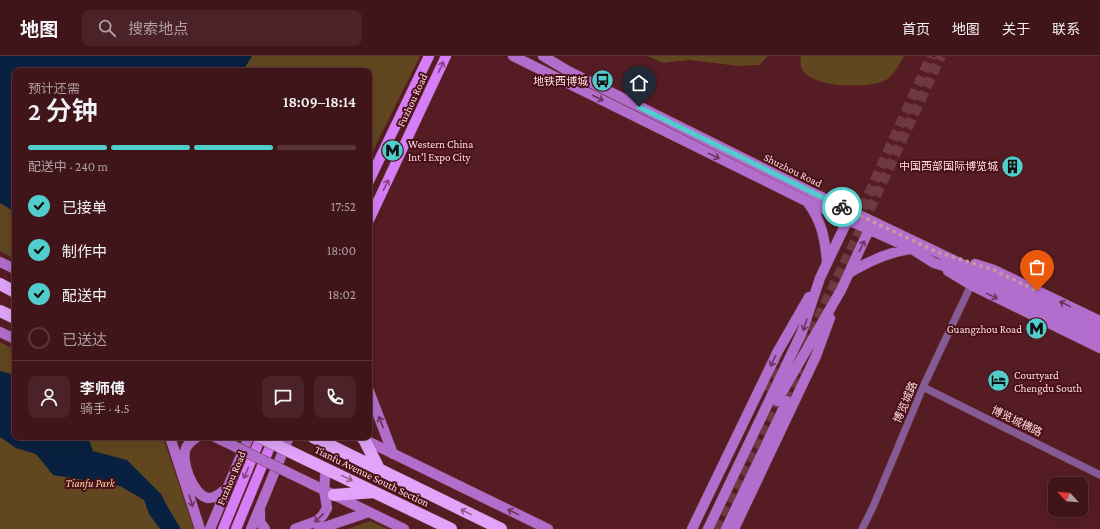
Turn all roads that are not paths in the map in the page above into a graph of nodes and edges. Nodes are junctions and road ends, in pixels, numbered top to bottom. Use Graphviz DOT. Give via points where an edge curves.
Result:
graph roads {
  1 [pos="429,56"];
  2 [pos="446,56"];
  3 [pos="513,56"];
  4 [pos="543,56"];
  5 [pos="372,175"];
  6 [pos="806,201"];
  7 [pos="372,215"];
  8 [pos="849,215"];
  9 [pos="872,225"];
  10 [pos="912,249"];
  11 [pos="937,252"];
  12 [pos="0,262"];
  13 [pos="827,262"];
  14 [pos="934,263"];
  15 [pos="12,268"];
  16 [pos="849,273"];
  17 [pos="820,278"];
  18 [pos="0,284"];
  19 [pos="972,286"];
  20 [pos="12,290"];
  21 [pos="841,290"];
  22 [pos="0,311"];
  23 [pos="12,317"];
  24 [pos="1100,321"];
  25 [pos="1100,330"];
  26 [pos="0,332"];
  27 [pos="12,338"];
  28 [pos="1100,339"];
  29 [pos="1100,348"];
  30 [pos="923,387"];
  31 [pos="766,391"];
  32 [pos="372,399"];
  33 [pos="787,401"];
  34 [pos="171,440"];
  35 [pos="193,440"];
  36 [pos="221,440"];
  37 [pos="248,440"];
  38 [pos="260,440"];
  39 [pos="267,440"];
  40 [pos="273,440"];
  41 [pos="287,440"];
  42 [pos="325,440"];
  43 [pos="362,440"];
  44 [pos="365,440"];
  45 [pos="394,454"];
  46 [pos="326,468"];
  47 [pos="379,469"];
  48 [pos="1100,474"];
  49 [pos="228,486"];
  50 [pos="375,492"];
  51 [pos="329,493"];
  52 [pos="261,503"];
  53 [pos="368,512"];
  54 [pos="200,529"];
  55 [pos="210,529"];
  56 [pos="223,529"];
  57 [pos="236,529"];
  58 [pos="251,529"];
  59 [pos="265,529"];
  60 [pos="295,529"];
  61 [pos="319,529"];
  62 [pos="404,529"];
  63 [pos="451,529"];
  64 [pos="501,529"];
  65 [pos="548,529"];
  66 [pos="692,529"];
  67 [pos="701,529"];
  68 [pos="708,529"];
  69 [pos="715,529"];
  70 [pos="726,529"];
  71 [pos="734,529"];
  72 [pos="862,529"];
  1 -- 5 [label="main road, Fuzhou Road"];
  7 -- 2 [label="main road, Fuzhou Road, one-way"];
  3 -- 6 [label="main road, Shuzhou Road, one-way"];
  4 -- 8 [label="main road, Shuzhou Road" via="568,71 811,192"];
  6 -- 8 [label="main road, Shuzhou Road"];
  6 -- 13 [label="main road" via="816,214 826,242"];
  8 -- 9 [label="main road, Shuzhou Road"];
  8 -- 13 [label="main road"];
  9 -- 10 [label="main road, Shuzhou Road"];
  9 -- 11 [label="main road, Shuzhou Road"];
  16 -- 9 [label="main road, one-way"];
  10 -- 14 [label="main road, Shuzhou Road"];
  10 -- 16 [label="main road" via="897,251 868,261"];
  24 -- 11 [label="main road, one-way" via="994,270"];
  11 -- 25 [label="main road, Shuzhou Road"];
  12 -- 15 [label="main road"];
  13 -- 17 [label="main road"];
  14 -- 19 [label="main road"];
  14 -- 28 [label="main road, Shuzhou Road" via="964,272"];
  16 -- 21 [label="main road"];
  17 -- 66 [label="main road, one-way" via="778,351"];
  17 -- 68 [label="main road, one-way" via="802,332"];
  18 -- 20 [label="highway"];
  19 -- 29 [label="main road, one-way"];
  19 -- 30 [label="street, 博览城路"];
  21 -- 69 [label="main road" via="780,393"];
  21 -- 71 [label="main road" via="813,362"];
  22 -- 23 [label="highway"];
  26 -- 27 [label="main road"];
  30 -- 48 [label="street, 博览城横路"];
  30 -- 72 [label="street, 博览城路"];
  31 -- 67 [label="main road"];
  45 -- 32 [label="main road, one-way"];
  33 -- 70 [label="main road"];
  34 -- 54 [label="main road, one-way"];
  35 -- 49 [label="main road" via="186,446 185,459 195,490 209,498 217,496"];
  36 -- 51 [label="main road, bridge"];
  37 -- 49 [label="main road"];
  38 -- 56 [label="main road, Fuzhou Road, one-way"];
  39 -- 46 [label="highway, Tianfu Avenue South Section, bridge"];
  40 -- 57 [label="main road"];
  41 -- 52 [label="main road"];
  42 -- 47 [label="highway, Tianfu Avenue South Section"];
  43 -- 47 [label="highway"];
  44 -- 45 [label="main road"];
  65 -- 45 [label="main road, one-way"];
  46 -- 50 [label="highway, Tianfu Avenue South Section, one-way"];
  46 -- 51 [label="main road"];
  64 -- 47 [label="highway, Tianfu Avenue South Section, one-way"];
  49 -- 55 [label="main road"];
  50 -- 51 [label="highway"];
  50 -- 63 [label="highway, Tianfu Avenue South Section"];
  51 -- 53 [label="main road"];
  51 -- 60 [label="main road, one-way" via="327,508 323,515 317,521"];
  52 -- 58 [label="main road"];
  52 -- 59 [label="main road" via="260,522"];
  53 -- 61 [label="main road"];
  53 -- 62 [label="main road"];
}
